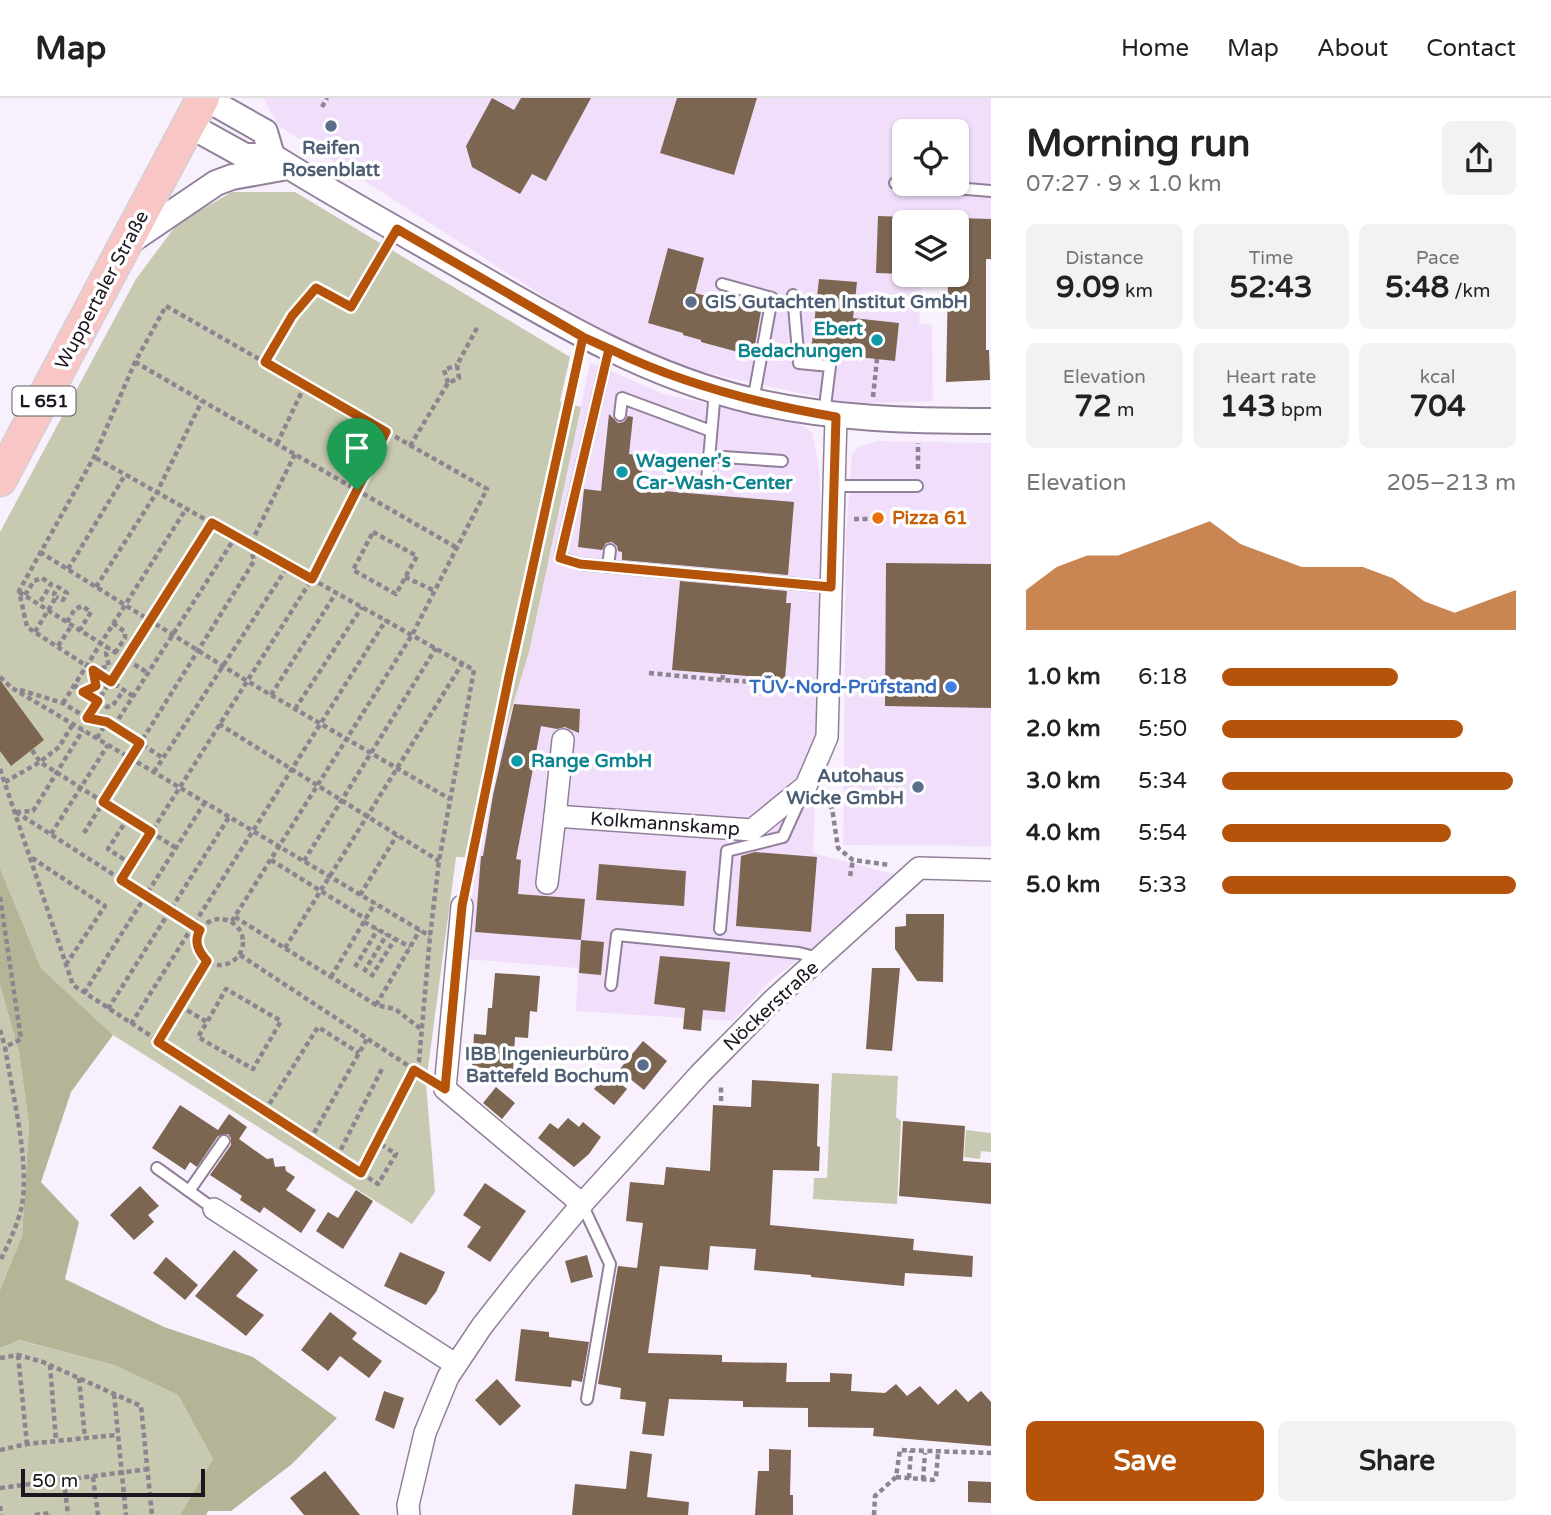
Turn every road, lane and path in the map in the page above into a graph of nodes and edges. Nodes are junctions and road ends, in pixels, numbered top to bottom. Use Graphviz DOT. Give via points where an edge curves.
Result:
graph roads {
  1 [pos="327,98"];
  2 [pos="197,106"];
  3 [pos="322,107"];
  4 [pos="281,161"];
  5 [pos="969,189"];
  6 [pos="991,191"];
  7 [pos="397,229"];
  8 [pos="127,243"];
  9 [pos="722,284"];
  10 [pos="793,295"];
  11 [pos="351,307"];
  12 [pos="478,326"];
  13 [pos="583,337"];
  14 [pos="609,349"];
  15 [pos="877,359"];
  16 [pos="135,362"];
  17 [pos="265,362"];
  18 [pos="457,365"];
  19 [pos="448,383"];
  20 [pos="305,385"];
  21 [pos="715,391"];
  22 [pos="202,401"];
  23 [pos="753,401"];
  24 [pos="620,415"];
  25 [pos="830,416"];
  26 [pos="870,418"];
  27 [pos="919,421"];
  28 [pos="991,421"];
  29 [pos="711,431"];
  30 [pos="386,432"];
  31 [pos="277,444"];
  32 [pos="410,446"];
  33 [pos="295,454"];
  34 [pos="709,456"];
  35 [pos="94,457"];
  36 [pos="782,461"];
  37 [pos="125,475"];
  38 [pos="0,480"];
  39 [pos="707,481"];
  40 [pos="833,486"];
  41 [pos="917,486"];
  42 [pos="357,490"];
  43 [pos="157,492"];
  44 [pos="186,509"];
  45 [pos="212,523"];
  46 [pos="236,537"];
  47 [pos="250,545"];
  48 [pos="457,548"];
  49 [pos="610,551"];
  50 [pos="40,552"];
  51 [pos="288,566"];
  52 [pos="608,567"];
  53 [pos="68,569"];
  54 [pos="405,578"];
  55 [pos="312,579"];
  56 [pos="96,587"];
  57 [pos="831,587"];
  58 [pos="19,591"];
  59 [pos="435,591"];
  60 [pos="336,592"];
  61 [pos="25,595"];
  62 [pos="56,597"];
  63 [pos="38,604"];
  64 [pos="124,605"];
  65 [pos="362,607"];
  66 [pos="48,610"];
  67 [pos="386,620"];
  68 [pos="149,621"];
  69 [pos="69,623"];
  70 [pos="113,623"];
  71 [pos="80,630"];
  72 [pos="35,632"];
  73 [pos="173,635"];
  74 [pos="412,635"];
  75 [pos="100,643"];
  76 [pos="58,646"];
  77 [pos="436,648"];
  78 [pos="107,651"];
  79 [pos="198,652"];
  80 [pos="115,653"];
  81 [pos="92,656"];
  82 [pos="125,659"];
  83 [pos="462,663"];
  84 [pos="86,666"];
  85 [pos="223,667"];
  86 [pos="93,670"];
  87 [pos="148,673"];
  88 [pos="649,673"];
  89 [pos="0,677"];
  90 [pos="247,681"];
  91 [pos="111,682"];
  92 [pos="74,685"];
  93 [pos="829,686"];
  94 [pos="12,688"];
  95 [pos="124,690"];
  96 [pos="83,692"];
  97 [pos="271,695"];
  98 [pos="133,696"];
  99 [pos="98,701"];
  100 [pos="63,703"];
  101 [pos="295,709"];
  102 [pos="87,718"];
  103 [pos="107,722"];
  104 [pos="73,724"];
  105 [pos="219,724"];
  106 [pos="321,724"];
  107 [pos="114,726"];
  108 [pos="83,730"];
  109 [pos="97,738"];
  110 [pos="347,739"];
  111 [pos="563,740"];
  112 [pos="140,743"];
  113 [pos="108,745"];
  114 [pos="32,750"];
  115 [pos="371,753"];
  116 [pos="130,758"];
  117 [pos="163,758"];
  118 [pos="40,762"];
  119 [pos="398,768"];
  120 [pos="0,769"];
  121 [pos="292,770"];
  122 [pos="154,772"];
  123 [pos="57,773"];
  124 [pos="5,782"];
  125 [pos="317,786"];
  126 [pos="806,786"];
  127 [pos="179,787"];
  128 [pos="81,788"];
  129 [pos="450,799"];
  130 [pos="341,801"];
  131 [pos="103,802"];
  132 [pos="205,802"];
  133 [pos="15,811"];
  134 [pos="555,816"];
  135 [pos="229,817"];
  136 [pos="367,817"];
  137 [pos="128,818"];
  138 [pos="254,831"];
  139 [pos="151,832"];
  140 [pos="84,833"];
  141 [pos="51,834"];
  142 [pos="397,835"];
  143 [pos="279,846"];
  144 [pos="176,848"];
  145 [pos="31,857"];
  146 [pos="271,860"];
  147 [pos="853,860"];
  148 [pos="304,861"];
  149 [pos="439,862"];
  150 [pos="131,864"];
  151 [pos="919,868"];
  152 [pos="991,870"];
  153 [pos="330,876"];
  154 [pos="850,877"];
  155 [pos="121,880"];
  156 [pos="547,883"];
  157 [pos="321,891"];
  158 [pos="360,895"];
  159 [pos="146,896"];
  160 [pos="0,897"];
  161 [pos="375,903"];
  162 [pos="462,906"];
  163 [pos="170,911"];
  164 [pos="234,919"];
  165 [pos="365,920"];
  166 [pos="193,926"];
  167 [pos="378,929"];
  168 [pos="720,929"];
  169 [pos="200,930"];
  170 [pos="420,930"];
  171 [pos="387,934"];
  172 [pos="430,936"];
  173 [pos="395,939"];
  174 [pos="410,947"];
  175 [pos="285,948"];
  176 [pos="240,955"];
  177 [pos="821,959"];
  178 [pos="207,961"];
  179 [pos="67,964"];
  180 [pos="355,967"];
  181 [pos="364,972"];
  182 [pos="331,977"];
  183 [pos="371,978"];
  184 [pos="611,985"];
  185 [pos="84,993"];
  186 [pos="376,1005"];
  187 [pos="180,1006"];
  188 [pos="108,1009"];
  189 [pos="207,1022"];
  190 [pos="131,1024"];
  191 [pos="0,1030"];
  192 [pos="421,1030"];
  193 [pos="367,1038"];
  194 [pos="158,1042"];
  195 [pos="5,1047"];
  196 [pos="359,1053"];
  197 [pos="383,1067"];
  198 [pos="414,1070"];
  199 [pos="445,1089"];
  200 [pos="265,1111"];
  201 [pos="310,1140"];
  202 [pos="225,1141"];
  203 [pos="377,1142"];
  204 [pos="337,1157"];
  205 [pos="157,1168"];
  206 [pos="361,1173"];
  207 [pos="189,1191"];
  208 [pos="582,1204"];
  209 [pos="214,1209"];
  210 [pos="0,1261"];
  211 [pos="18,1355"];
  212 [pos="0,1357"];
  213 [pos="455,1364"];
  214 [pos="50,1365"];
  215 [pos="79,1378"];
  216 [pos="114,1394"];
  217 [pos="587,1399"];
  218 [pos="116,1435"];
  219 [pos="85,1438"];
  220 [pos="56,1441"];
  221 [pos="27,1444"];
  222 [pos="0,1450"];
  223 [pos="911,1451"];
  224 [pos="925,1452"];
  225 [pos="938,1453"];
  226 [pos="991,1453"];
  227 [pos="149,1469"];
  228 [pos="120,1471"];
  229 [pos="93,1477"];
  230 [pos="896,1477"];
  231 [pos="909,1478"];
  232 [pos="923,1479"];
  233 [pos="64,1481"];
  234 [pos="0,1488"];
  235 [pos="0,1506"];
  236 [pos="1,1515"];
  237 [pos="35,1515"];
  238 [pos="50,1515"];
  239 [pos="68,1515"];
  240 [pos="98,1515"];
  241 [pos="126,1515"];
  242 [pos="152,1515"];
  243 [pos="409,1515"];
  244 [pos="874,1515"];
  1 -- 3 [label="path"];
  2 -- 4 [label="street" via="245,156"];
  2 -- 8 [label="main road, Wuppertaler Straße / L 651"];
  4 -- 7 [label="street"];
  4 -- 8 [label="street, L 651" via="216,183"];
  5 -- 6 [label="lane"];
  7 -- 11 [label="lane"];
  7 -- 13 [label="street"];
  8 -- 38 [label="main road, Wuppertaler Straße / L 651"];
  9 -- 23 [label="lane" via="772,298"];
  10 -- 25 [label="lane" via="799,363 830,366"];
  11 -- 17 [label="path" via="316,288 292,316"];
  12 -- 18 [label="path"];
  13 -- 14 [label="street"];
  13 -- 162 [label="path"];
  14 -- 21 [label="street"];
  14 -- 52 [label="lane" via="560,558"];
  15 -- 26 [label="path"];
  16 -- 17 [label="path" via="166,306"];
  16 -- 22 [label="path"];
  16 -- 35 [label="path"];
  17 -- 20 [label="path"];
  18 -- 19 [label="path" via="459,378"];
  18 -- 19 [label="path" via="444,370"];
  19 -- 32 [label="path"];
  20 -- 30 [label="path"];
  20 -- 31 [label="path"];
  21 -- 23 [label="street"];
  21 -- 29 [label="lane"];
  22 -- 31 [label="path"];
  22 -- 43 [label="path"];
  23 -- 25 [label="street"];
  24 -- 29 [label="lane" via="622,398"];
  25 -- 26 [label="street"];
  25 -- 40 [label="street, Kolkmannskamp"];
  26 -- 27 [label="street"];
  27 -- 28 [label="street"];
  27 -- 41 [label="path"];
  29 -- 34 [label="lane"];
  30 -- 32 [label="path"];
  30 -- 42 [label="path"];
  31 -- 33 [label="path"];
  32 -- 48 [label="path" via="486,489"];
  33 -- 42 [label="path"];
  33 -- 47 [label="path"];
  34 -- 36 [label="lane"];
  34 -- 39 [label="lane"];
  35 -- 37 [label="path"];
  35 -- 50 [label="path"];
  37 -- 43 [label="path"];
  37 -- 53 [label="path"];
  40 -- 41 [label="lane"];
  40 -- 57 [label="street, Kolkmannskamp"];
  42 -- 48 [label="path"];
  42 -- 55 [label="path"];
  43 -- 44 [label="path"];
  43 -- 56 [label="path"];
  44 -- 45 [label="path"];
  44 -- 64 [label="path"];
  45 -- 46 [label="path"];
  45 -- 68 [label="path"];
  46 -- 47 [label="path"];
  46 -- 73 [label="path"];
  47 -- 51 [label="path"];
  47 -- 79 [label="path" via="254,561"];
  48 -- 59 [label="path"];
  49 -- 52 [label="lane"];
  50 -- 53 [label="path"];
  50 -- 58 [label="path"];
  51 -- 55 [label="path"];
  51 -- 85 [label="path"];
  52 -- 57 [label="lane"];
  53 -- 56 [label="path"];
  54 -- 54 [label="path" via="396,594 353,570 373,532 417,556"];
  54 -- 59 [label="path"];
  55 -- 60 [label="path"];
  55 -- 90 [label="path"];
  56 -- 64 [label="path"];
  57 -- 93 [label="street, Kolkmannskamp"];
  58 -- 61 [label="path"];
  58 -- 72 [label="path" via="27,627"];
  59 -- 74 [label="path"];
  60 -- 65 [label="path"];
  60 -- 97 [label="path"];
  61 -- 63 [label="path"];
  61 -- 63 [label="path" via="34,581 42,578 51,584"];
  62 -- 66 [label="path"];
  63 -- 66 [label="path"];
  64 -- 68 [label="path"];
  64 -- 70 [label="path"];
  65 -- 67 [label="path"];
  65 -- 101 [label="path"];
  66 -- 69 [label="path"];
  66 -- 72 [label="path"];
  67 -- 74 [label="path"];
  67 -- 106 [label="path"];
  68 -- 73 [label="path"];
  68 -- 82 [label="path"];
  69 -- 71 [label="path"];
  69 -- 71 [label="path" via="75,609 82,606 91,612"];
  69 -- 76 [label="path"];
  70 -- 75 [label="path"];
  70 -- 80 [label="path" via="125,632"];
  71 -- 75 [label="path"];
  72 -- 76 [label="path"];
  73 -- 79 [label="path"];
  73 -- 87 [label="path"];
  74 -- 77 [label="path"];
  74 -- 110 [label="path"];
  75 -- 78 [label="path"];
  75 -- 81 [label="path"];
  76 -- 84 [label="path"];
  77 -- 83 [label="path"];
  77 -- 115 [label="path"];
  78 -- 80 [label="path"];
  78 -- 81 [label="path"];
  78 -- 86 [label="path" via="109,666"];
  79 -- 85 [label="path"];
  79 -- 112 [label="path"];
  80 -- 82 [label="path"];
  81 -- 84 [label="path"];
  82 -- 87 [label="path"];
  82 -- 91 [label="path"];
  83 -- 119 [label="path"];
  83 -- 129 [label="path" via="474,670"];
  84 -- 86 [label="path"];
  84 -- 92 [label="path"];
  85 -- 90 [label="path"];
  85 -- 117 [label="path"];
  86 -- 91 [label="path"];
  86 -- 96 [label="path" via="96,686"];
  87 -- 98 [label="path"];
  88 -- 93 [label="path"];
  89 -- 94 [label="path"];
  90 -- 97 [label="path"];
  90 -- 105 [label="path"];
  91 -- 95 [label="path"];
  91 -- 99 [label="path"];
  92 -- 96 [label="path"];
  92 -- 100 [label="path"];
  93 -- 126 [label="street, Kolkmannskamp" via="827,737"];
  94 -- 100 [label="path"];
  94 -- 104 [label="path"];
  95 -- 98 [label="path"];
  95 -- 99 [label="path" via="113,705"];
  96 -- 99 [label="path"];
  97 -- 101 [label="path"];
  98 -- 107 [label="path"];
  99 -- 102 [label="path"];
  100 -- 102 [label="path"];
  101 -- 106 [label="path"];
  102 -- 103 [label="path"];
  103 -- 107 [label="path"];
  103 -- 109 [label="path"];
  104 -- 108 [label="path"];
  104 -- 118 [label="path" via="59,747"];
  105 -- 121 [label="path"];
  105 -- 127 [label="path"];
  106 -- 110 [label="path"];
  106 -- 121 [label="path"];
  107 -- 112 [label="path"];
  108 -- 109 [label="path"];
  108 -- 123 [label="path"];
  109 -- 113 [label="path"];
  110 -- 115 [label="path"];
  110 -- 125 [label="path"];
  111 -- 134 [label="street"];
  112 -- 116 [label="path"];
  112 -- 117 [label="path"];
  113 -- 116 [label="path"];
  113 -- 128 [label="path"];
  114 -- 118 [label="path"];
  115 -- 119 [label="path"];
  115 -- 130 [label="path"];
  116 -- 122 [label="path"];
  116 -- 131 [label="path"];
  117 -- 122 [label="path"];
  118 -- 123 [label="path"];
  118 -- 124 [label="path"];
  119 -- 129 [label="path"];
  119 -- 136 [label="path"];
  120 -- 124 [label="path"];
  121 -- 125 [label="path"];
  121 -- 138 [label="path"];
  122 -- 127 [label="path"];
  123 -- 128 [label="path"];
  123 -- 133 [label="path" via="33,811"];
  124 -- 133 [label="path"];
  125 -- 130 [label="path"];
  125 -- 143 [label="path"];
  126 -- 134 [label="street, Kolkmannskamp" via="752,830"];
  126 -- 147 [label="path" via="832,807 838,848"];
  126 -- 168 [label="lane" via="783,836 727,851"];
  127 -- 132 [label="path"];
  127 -- 139 [label="path"];
  128 -- 131 [label="path"];
  128 -- 141 [label="path"];
  129 -- 149 [label="path"];
  130 -- 136 [label="path"];
  130 -- 148 [label="path"];
  131 -- 137 [label="path"];
  131 -- 140 [label="path"];
  132 -- 135 [label="path"];
  132 -- 144 [label="path"];
  133 -- 141 [label="path"];
  133 -- 145 [label="path"];
  134 -- 156 [label="street"];
  135 -- 138 [label="path"];
  135 -- 163 [label="path"];
  136 -- 142 [label="path"];
  136 -- 153 [label="path"];
  137 -- 139 [label="path"];
  137 -- 150 [label="path" via="108,849"];
  138 -- 143 [label="path"];
  138 -- 166 [label="path"];
  139 -- 144 [label="path"];
  139 -- 150 [label="path"];
  141 -- 155 [label="path"];
  142 -- 149 [label="path"];
  142 -- 158 [label="path"];
  143 -- 146 [label="path"];
  143 -- 148 [label="path"];
  144 -- 159 [label="path"];
  145 -- 179 [label="path"];
  145 -- 179 [label="path" via="105,906"];
  146 -- 157 [label="path"];
  146 -- 164 [label="path"];
  147 -- 151 [label="path"];
  147 -- 154 [label="path"];
  148 -- 153 [label="path"];
  149 -- 172 [label="path"];
  150 -- 155 [label="path"];
  151 -- 152 [label="street"];
  151 -- 177 [label="street, Nöckerstraße"];
  153 -- 157 [label="path"];
  153 -- 158 [label="path"];
  155 -- 159 [label="path"];
  157 -- 165 [label="path"];
  157 -- 175 [label="path"];
  158 -- 161 [label="path"];
  159 -- 163 [label="path"];
  159 -- 185 [label="path"];
  160 -- 195 [label="path" via="22,1039"];
  161 -- 165 [label="path"];
  161 -- 170 [label="path"];
  162 -- 199 [label="street"];
  163 -- 166 [label="path"];
  163 -- 188 [label="path"];
  164 -- 169 [label="path" via="212,920"];
  164 -- 175 [label="path"];
  164 -- 176 [label="path" via="244,940"];
  165 -- 167 [label="path"];
  165 -- 182 [label="path"];
  166 -- 169 [label="path"];
  166 -- 190 [label="path"];
  167 -- 171 [label="path"];
  167 -- 180 [label="path"];
  169 -- 178 [label="path" via="197,944"];
  170 -- 172 [label="path"];
  170 -- 174 [label="path"];
  171 -- 173 [label="path"];
  171 -- 181 [label="path"];
  172 -- 192 [label="path"];
  173 -- 174 [label="path"];
  173 -- 183 [label="path"];
  174 -- 186 [label="path"];
  175 -- 182 [label="path"];
  176 -- 178 [label="path" via="225,965"];
  176 -- 193 [label="path"];
  177 -- 184 [label="lane" via="617,935"];
  177 -- 208 [label="street, Nöckerstraße" via="714,1060"];
  178 -- 187 [label="path"];
  179 -- 185 [label="path" via="74,985"];
  182 -- 186 [label="path"];
  185 -- 188 [label="path"];
  186 -- 192 [label="path" via="395,1009"];
  187 -- 189 [label="path"];
  187 -- 194 [label="path"];
  188 -- 190 [label="path"];
  189 -- 189 [label="path" via="198,1037 253,1069 281,1021 226,989"];
  190 -- 194 [label="path"];
  191 -- 195 [label="path"];
  192 -- 198 [label="path"];
  193 -- 196 [label="path"];
  193 -- 198 [label="path"];
  194 -- 200 [label="path"];
  195 -- 210 [label="path" via="24,1171 21,1208"];
  196 -- 200 [label="path" via="318,1027"];
  196 -- 201 [label="path"];
  197 -- 204 [label="path"];
  198 -- 199 [label="path"];
  198 -- 203 [label="path"];
  199 -- 208 [label="street"];
  200 -- 201 [label="path"];
  201 -- 204 [label="path"];
  202 -- 207 [label="lane"];
  203 -- 206 [label="path"];
  203 -- 206 [label="path" via="396,1154 378,1184"];
  204 -- 206 [label="path"];
  205 -- 207 [label="lane"];
  207 -- 209 [label="lane"];
  208 -- 213 [label="street, Nöckerstraße"];
  208 -- 217 [label="lane" via="610,1264"];
  209 -- 213 [label="street"];
  211 -- 212 [label="path"];
  211 -- 214 [label="path"];
  211 -- 221 [label="path"];
  213 -- 243 [label="street, Nöckerstraße" via="425,1433"];
  214 -- 215 [label="path"];
  214 -- 220 [label="path"];
  215 -- 216 [label="path"];
  215 -- 219 [label="path"];
  216 -- 218 [label="path"];
  216 -- 227 [label="path" via="141,1406"];
  218 -- 219 [label="path"];
  218 -- 228 [label="path"];
  219 -- 220 [label="path"];
  220 -- 221 [label="path"];
  221 -- 222 [label="path"];
  223 -- 224 [label="path"];
  223 -- 230 [label="path" via="900,1450"];
  223 -- 231 [label="path"];
  224 -- 225 [label="path"];
  224 -- 232 [label="path"];
  225 -- 226 [label="path"];
  225 -- 232 [label="path" via="936,1478"];
  227 -- 228 [label="path"];
  227 -- 242 [label="path"];
  228 -- 229 [label="path"];
  228 -- 241 [label="path"];
  229 -- 233 [label="path"];
  229 -- 240 [label="path"];
  230 -- 231 [label="path"];
  230 -- 244 [label="path" via="875,1496"];
  231 -- 232 [label="path"];
  233 -- 234 [label="path"];
  233 -- 239 [label="path"];
  235 -- 236 [label="path"];
  237 -- 238 [label="path"];
}
